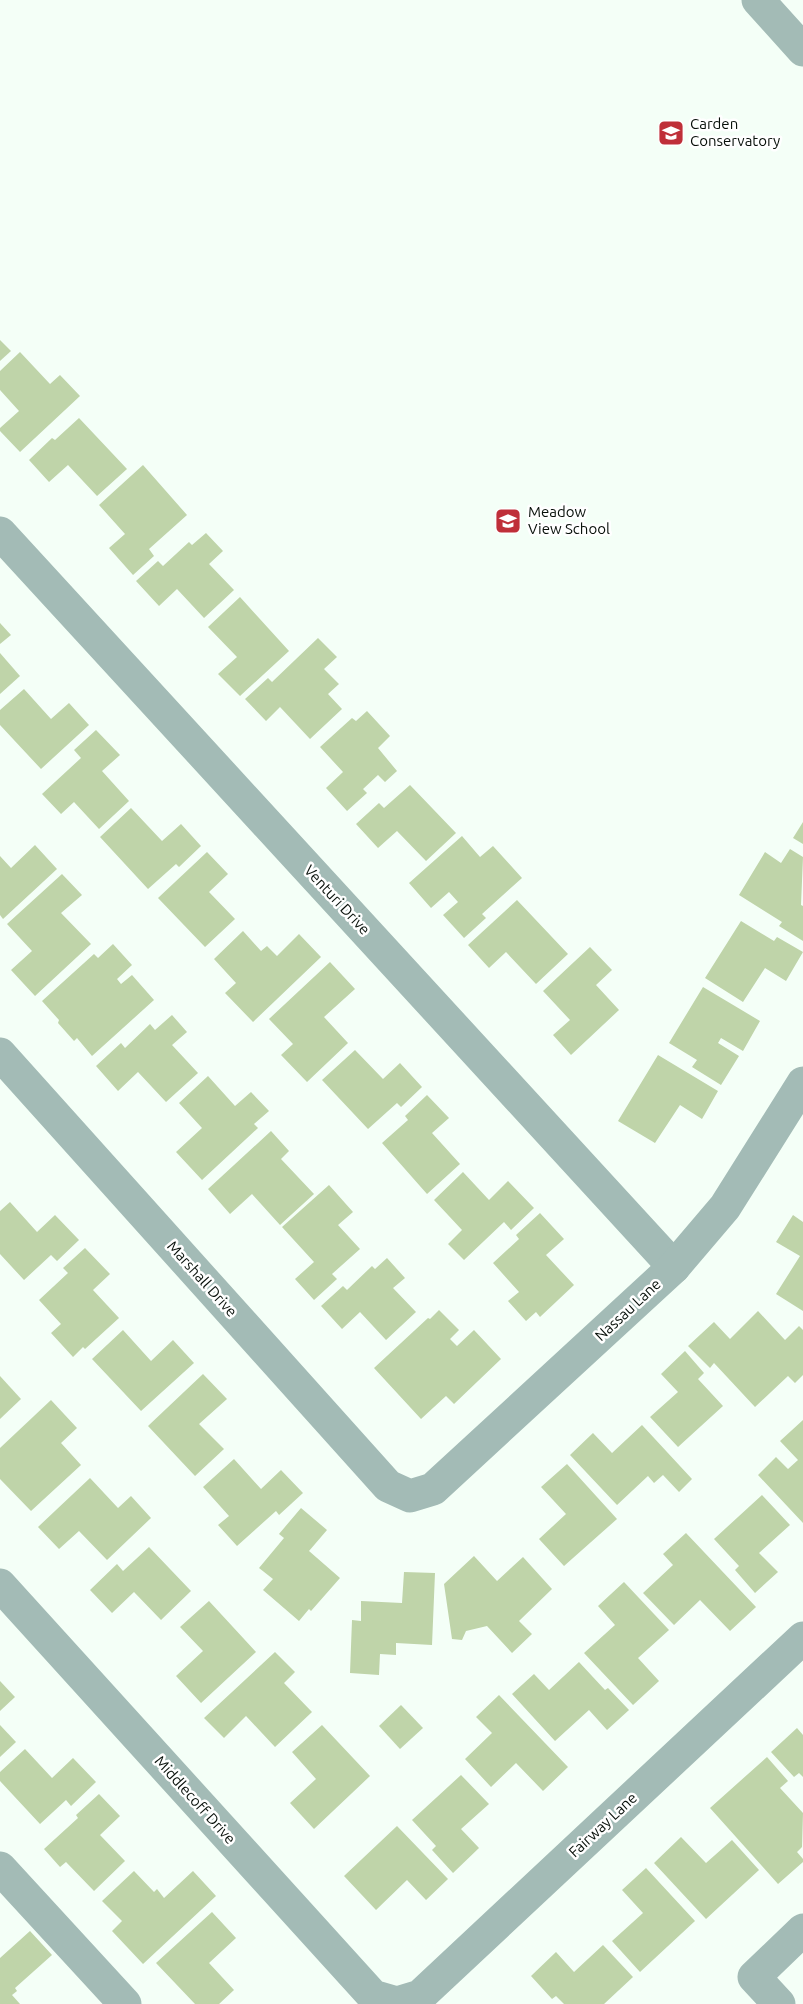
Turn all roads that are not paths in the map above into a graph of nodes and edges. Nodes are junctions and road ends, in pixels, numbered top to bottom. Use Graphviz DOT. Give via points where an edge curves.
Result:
graph roads {
  1 [pos="758,0"];
  2 [pos="803,50"];
  3 [pos="0,533"];
  4 [pos="0,1054"];
  5 [pos="803,1083"];
  6 [pos="674,1267"];
  7 [pos="410,1496"];
  8 [pos="0,1585"];
  9 [pos="803,1638"];
  10 [pos="0,1868"];
  11 [pos="803,1930"];
  12 [pos="397,2003"];
  13 [pos="125,2004"];
  14 [pos="779,2004"];
  1 -- 2 [label="street"];
  3 -- 6 [label="street, Venturi Drive"];
  4 -- 7 [label="street, Marshall Drive" via="388,1486"];
  5 -- 6 [label="street, Nassau Lane" via="725,1207"];
  6 -- 7 [label="street, Nassau Lane" via="433,1489"];
  8 -- 12 [label="street, Middlecoff Drive" via="372,1996"];
  9 -- 12 [label="street, Fairway Lane" via="420,1996"];
  10 -- 13 [label="street"];
  11 -- 14 [label="street" via="754,1977"];
}
